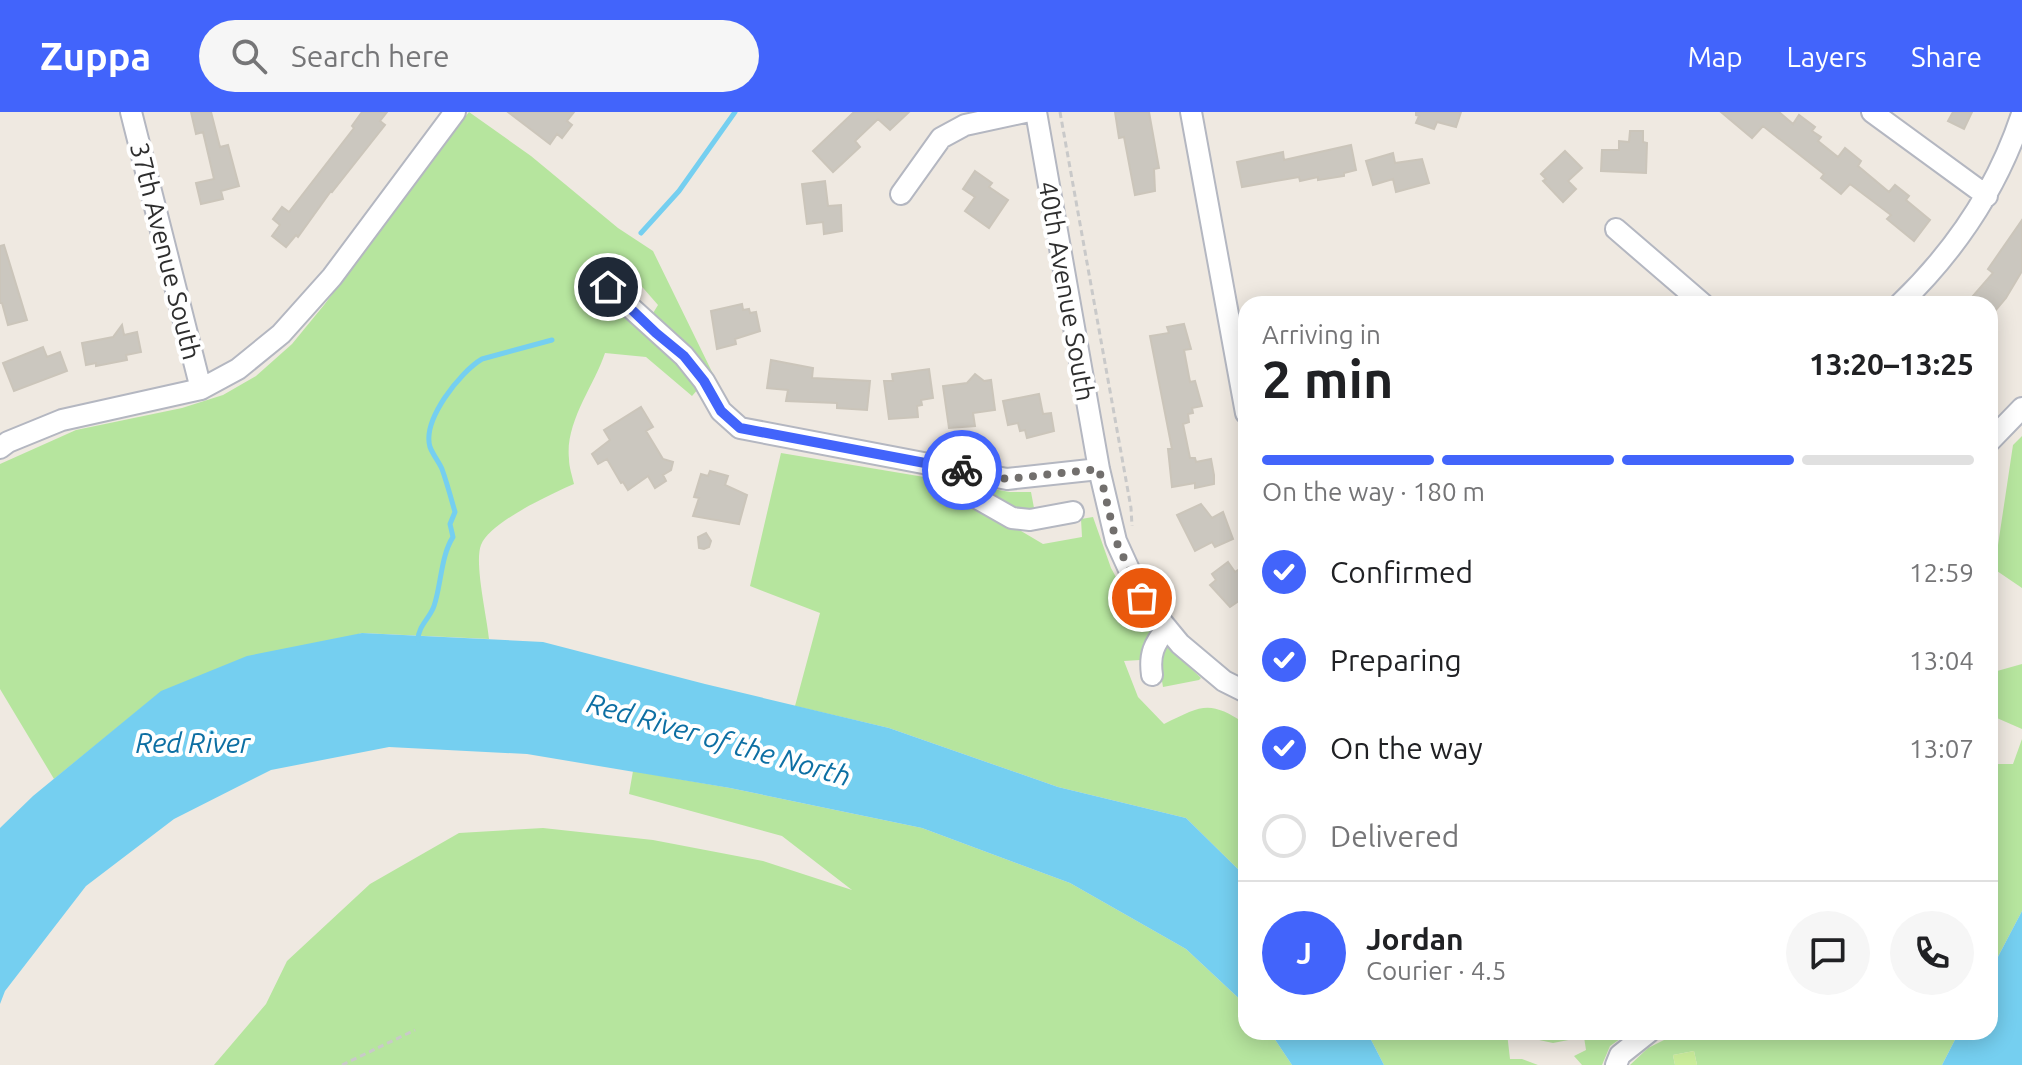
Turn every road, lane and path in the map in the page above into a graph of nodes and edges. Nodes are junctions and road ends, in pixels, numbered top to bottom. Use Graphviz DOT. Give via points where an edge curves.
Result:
graph roads {
  1 [pos="131,112"];
  2 [pos="455,112"];
  3 [pos="1025,112"];
  4 [pos="1036,112"];
  5 [pos="1060,112"];
  6 [pos="1872,112"];
  7 [pos="1194,113"];
  8 [pos="2022,114"];
  9 [pos="901,194"];
  10 [pos="1987,196"];
  11 [pos="1616,229"];
  12 [pos="608,287"];
  13 [pos="1694,296"];
  14 [pos="1908,296"];
  15 [pos="1238,367"];
  16 [pos="201,389"];
  17 [pos="2022,408"];
  18 [pos="1998,433"];
  19 [pos="3,439"];
  20 [pos="1099,469"];
  21 [pos="969,472"];
  22 [pos="1073,512"];
  23 [pos="1132,532"];
  24 [pos="1167,628"];
  25 [pos="1152,675"];
  26 [pos="1238,688"];
  27 [pos="415,1030"];
  28 [pos="1639,1040"];
  29 [pos="342,1065"];
  30 [pos="1616,1065"];
  1 -- 16 [label="street, 37th Avenue South"];
  2 -- 16 [label="street" via="332,277 281,334 238,369"];
  3 -- 9 [label="street" via="965,125 941,138"];
  4 -- 20 [label="street, 40th Avenue South"];
  5 -- 23 [label="path"];
  6 -- 10 [label="street"];
  7 -- 15 [label="street"];
  8 -- 10 [label="street"];
  10 -- 14 [label="street" via="1934,272"];
  11 -- 13 [label="street"];
  12 -- 21 [label="street" via="684,356 721,411 740,428"];
  16 -- 19 [label="street"];
  17 -- 18 [label="street"];
  20 -- 21 [label="street" via="1007,479"];
  20 -- 24 [label="street, 40th Avenue South" via="1116,541 1142,598"];
  21 -- 22 [label="street" via="975,497 1012,518"];
  24 -- 25 [label="street" via="1153,648"];
  24 -- 26 [label="street, 40th Avenue South"];
  27 -- 29 [label="path"];
  28 -- 30 [label="street"];
}
